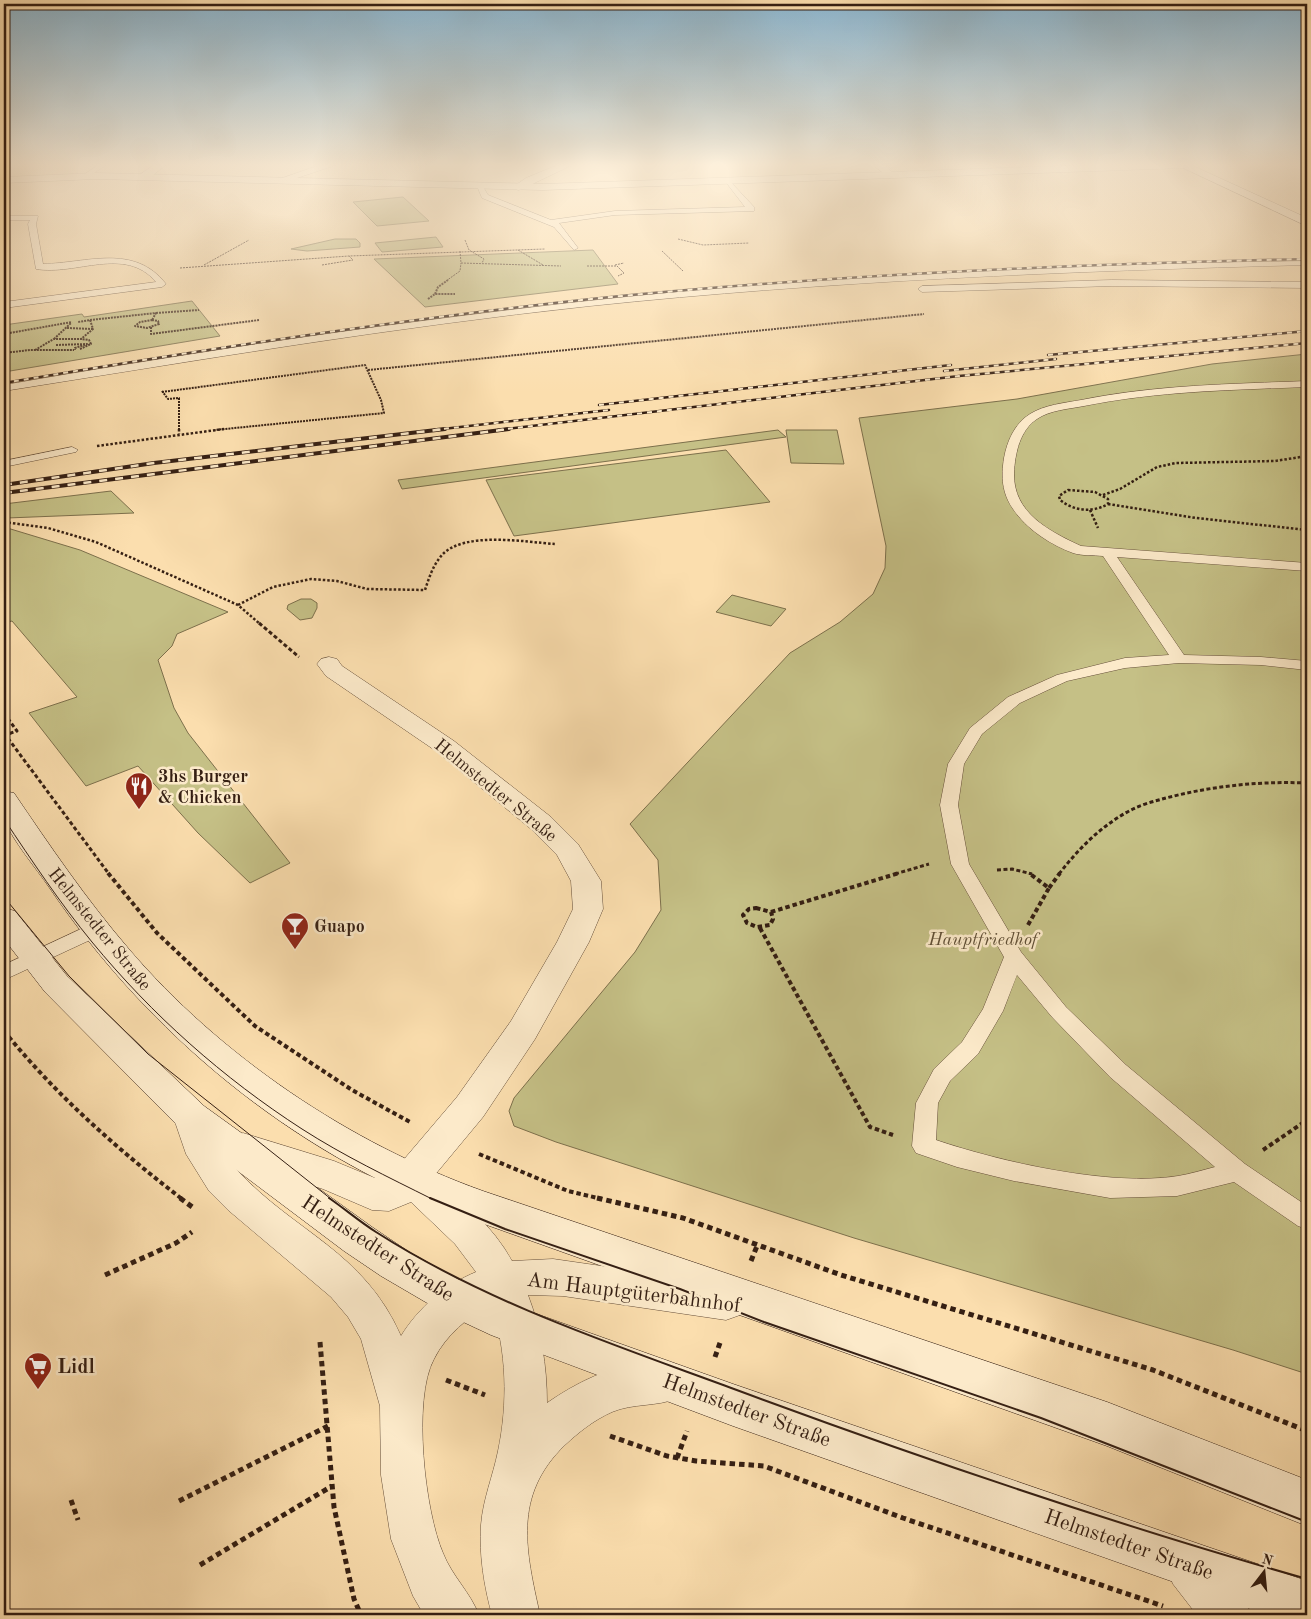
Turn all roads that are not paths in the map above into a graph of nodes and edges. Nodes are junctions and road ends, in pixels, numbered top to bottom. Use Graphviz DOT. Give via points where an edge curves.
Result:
graph roads {
  1 [pos="35,241"];
  2 [pos="568,241"];
  3 [pos="574,248"];
  4 [pos="1307,263"];
  5 [pos="898,278"];
  6 [pos="1307,285"];
  7 [pos="4,305"];
  8 [pos="1307,384"];
  9 [pos="4,388"];
  10 [pos="72,450"];
  11 [pos="4,464"];
  12 [pos="1108,553"];
  13 [pos="1307,567"];
  14 [pos="1180,658"];
  15 [pos="316,662"];
  16 [pos="1307,666"];
  17 [pos="4,799"];
  18 [pos="4,918"];
  19 [pos="96,929"];
  20 [pos="1014,957"];
  21 [pos="34,959"];
  22 [pos="4,973"];
  23 [pos="191,1116"];
  24 [pos="223,1141"];
  25 [pos="1237,1171"];
  26 [pos="412,1178"];
  27 [pos="1307,1220"];
  28 [pos="502,1281"];
  29 [pos="460,1301"];
  30 [pos="746,1303"];
  31 [pos="518,1327"];
  32 [pos="689,1389"];
  33 [pos="402,1412"];
  34 [pos="512,1482"];
  35 [pos="1307,1503"];
  36 [pos="1188,1563"];
  37 [pos="1307,1605"];
  38 [pos="455,1615"];
  39 [pos="516,1615"];
  40 [pos="1227,1615"];
  1 -- 7 [label="lane" via="39,267 125,260 149,270 162,284"];
  2 -- 3 [label="lane"];
  4 -- 5 [label="lane"];
  5 -- 6 [label="lane" via="911,289 1112,283"];
  5 -- 9 [label="lane" via="677,294 400,325 171,358"];
  8 -- 12 [label="lane" via="1168,390 1053,409 1032,417 1011,447 1008,485 1013,500 1024,516 1045,535 1078,550"];
  10 -- 11 [label="lane"];
  12 -- 13 [label="lane"];
  12 -- 14 [label="lane"];
  14 -- 16 [label="lane"];
  14 -- 20 [label="lane" via="1125,663 1062,678 1014,700 976,731 956,764 949,805 960,864"];
  15 -- 26 [label="street, Helmstedter Straße" via="445,746 541,822 568,850 586,881 588,910 523,1030 470,1108"];
  17 -- 19 [label="street, Helmstedter Straße"];
  18 -- 21 [label="street, Helmstedter Straße"];
  19 -- 21 [label="lane"];
  19 -- 26 [label="street, Helmstedter Straße" via="167,1010 223,1058 320,1128"];
  20 -- 25 [label="lane" via="1059,1012 1118,1071"];
  20 -- 25 [label="lane" via="993,1012 970,1048 942,1075 927,1103 924,1146 1014,1171 1110,1188 1177,1186"];
  21 -- 22 [label="lane"];
  21 -- 23 [label="street, Helmstedter Straße"];
  23 -- 24 [label="street, Helmstedter Straße"];
  23 -- 33 [label="street, Helmstedter Straße" via="199,1143 223,1178 240,1196 340,1279 363,1304 389,1359"];
  24 -- 26 [label="street, Helmstedter Straße" via="334,1177 372,1194 393,1193"];
  24 -- 29 [label="street, Helmstedter Straße" via="388,1259"];
  25 -- 27 [label="lane"];
  26 -- 28 [label="street, Am Hauptgüterbahnhof" via="470,1234"];
  26 -- 30 [label="street, Helmstedter Straße" via="505,1216"];
  28 -- 29 [label="street, Am Hauptgüterbahnhof"];
  28 -- 30 [label="street, Am Hauptgüterbahnhof" via="525,1277 562,1279"];
  28 -- 31 [label="street, Am Hauptgüterbahnhof"];
  29 -- 31 [label="street, Helmstedter Straße"];
  29 -- 33 [label="street, Am Hauptgüterbahnhof" via="434,1322 415,1347 406,1375"];
  30 -- 35 [label="street, Helmstedter Straße" via="1107,1424"];
  31 -- 32 [label="street, Helmstedter Straße"];
  31 -- 34 [label="street, Am Hauptgüterbahnhof" via="525,1408"];
  32 -- 34 [label="street, Am Hauptgüterbahnhof" via="645,1383 606,1391 562,1420 541,1440"];
  32 -- 36 [label="street, Helmstedter Straße"];
  33 -- 38 [label="street, Am Hauptgüterbahnhof" via="403,1480 410,1527 425,1570"];
  34 -- 39 [label="street, Am Hauptgüterbahnhof" via="503,1534 506,1571"];
  36 -- 37 [label="street, Helmstedter Straße"];
  36 -- 40 [label="street"];
}
